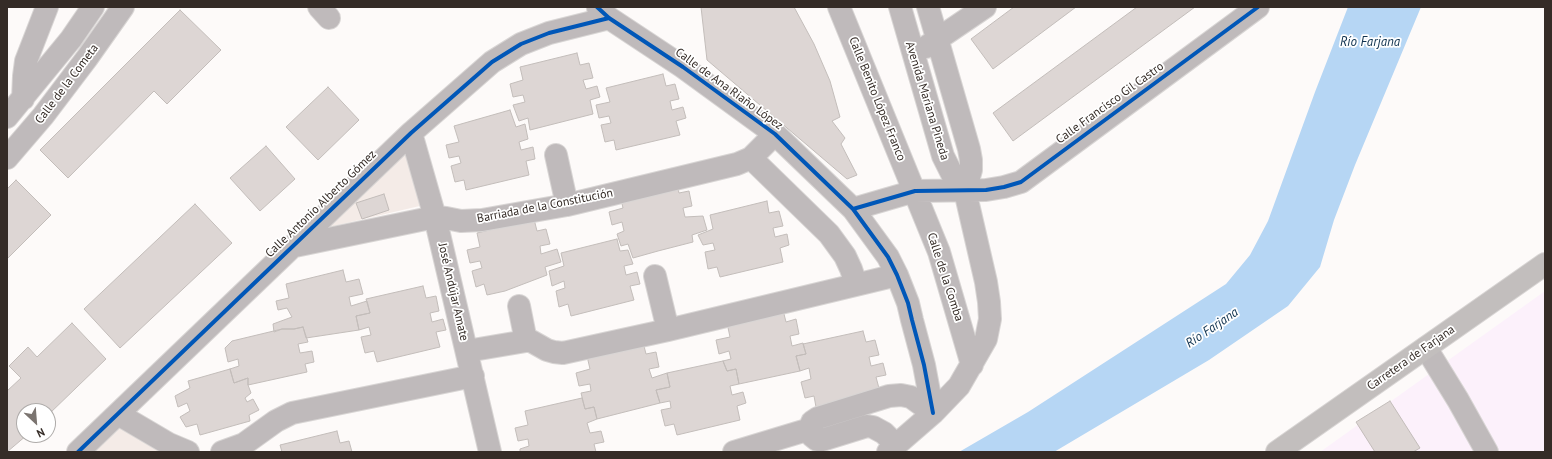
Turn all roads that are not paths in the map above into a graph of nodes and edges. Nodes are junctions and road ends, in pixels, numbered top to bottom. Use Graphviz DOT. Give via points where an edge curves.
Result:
graph roads {
  1 [pos="47,7"];
  2 [pos="93,7"];
  3 [pos="123,7"];
  4 [pos="839,7"];
  5 [pos="900,7"];
  6 [pos="928,7"];
  7 [pos="984,7"];
  8 [pos="1258,7"];
  9 [pos="603,12"];
  10 [pos="938,41"];
  11 [pos="913,55"];
  12 [pos="23,99"];
  13 [pos="7,117"];
  14 [pos="410,133"];
  15 [pos="775,134"];
  16 [pos="556,155"];
  17 [pos="7,158"];
  18 [pos="751,158"];
  19 [pos="915,191"];
  20 [pos="965,191"];
  21 [pos="567,205"];
  22 [pos="853,209"];
  23 [pos="435,218"];
  24 [pos="290,248"];
  25 [pos="1545,264"];
  26 [pos="897,275"];
  27 [pos="655,276"];
  28 [pos="856,284"];
  29 [pos="519,306"];
  30 [pos="668,330"];
  31 [pos="526,341"];
  32 [pos="1426,348"];
  33 [pos="467,351"];
  34 [pos="972,365"];
  35 [pos="473,376"];
  36 [pos="933,413"];
  37 [pos="118,414"];
  38 [pos="810,430"];
  39 [pos="892,449"];
  40 [pos="78,452"];
  41 [pos="188,452"];
  42 [pos="222,452"];
  43 [pos="490,452"];
  44 [pos="734,452"];
  45 [pos="1277,452"];
  46 [pos="1487,452"];
  1 -- 12 [label="street" via="26,61"];
  2 -- 12 [label="street, Calle de la Cometa"];
  3 -- 17 [label="street, Calle de la Cometa" via="87,58"];
  4 -- 19 [label="street, Calle Benito López Franco"];
  5 -- 11 [label="street, Avenida Mariana Pineda"];
  6 -- 10 [label="street, Avenida Mariana Pineda"];
  7 -- 10 [label="street"];
  8 -- 20 [label="street, Calle Francisco Gil Castro" via="1021,182 1004,187"];
  9 -- 14 [label="street, Calle Antonio Alberto Gómez" via="521,44 492,62"];
  9 -- 15 [label="street, Calle de Ana Riaño López"];
  10 -- 11 [label="street"];
  10 -- 20 [label="street, Avenida Mariana Pineda" via="971,160"];
  11 -- 20 [label="street, Avenida Mariana Pineda" via="943,156 954,178"];
  12 -- 13 [label="street, Calle de la Cometa"];
  14 -- 23 [label="street, José Andújar Amate"];
  14 -- 24 [label="street, Calle Antonio Alberto Gómez"];
  15 -- 18 [label="street, Barriada de la Constitución"];
  15 -- 22 [label="street, Calle de Ana Riaño López"];
  16 -- 21 [label="street"];
  18 -- 21 [label="street, Barriada de la Constitución" via="731,166"];
  18 -- 28 [label="street" via="829,234 845,256"];
  19 -- 20 [label="street, Calle Francisco Gil Castro"];
  19 -- 22 [label="street, Calle Francisco Gil Castro"];
  19 -- 34 [label="street, Calle de la Comba" via="939,252"];
  20 -- 34 [label="street, Avenida Mariana Pineda" via="986,282 990,319 986,339"];
  21 -- 23 [label="street, Barriada de la Constitución" via="482,220"];
  22 -- 26 [label="street, Calle de Ana Riaño López" via="885,252"];
  23 -- 24 [label="street, Barriada de la Constitución"];
  23 -- 33 [label="street, José Andújar Amate"];
  24 -- 37 [label="street, Calle Antonio Alberto Gómez"];
  25 -- 32 [label="main road, Carretera de Farjana"];
  26 -- 28 [label="street"];
  26 -- 36 [label="street, Calle de Ana Riaño López" via="908,303"];
  27 -- 30 [label="street"];
  28 -- 30 [label="street"];
  29 -- 31 [label="street"];
  30 -- 31 [label="street" via="563,353"];
  31 -- 33 [label="street"];
  32 -- 45 [label="main road, Carretera de Farjana"];
  32 -- 46 [label="street"];
  33 -- 35 [label="street, José Andújar Amate"];
  34 -- 36 [label="street, Avenida Mariana Pineda" via="959,386"];
  35 -- 42 [label="street" via="292,413 244,444"];
  35 -- 43 [label="street, José Andújar Amate"];
  36 -- 38 [label="street" via="911,397 888,396 818,418 812,422"];
  36 -- 39 [label="street"];
  37 -- 40 [label="street, Calle Antonio Alberto Gómez"];
  37 -- 41 [label="street" via="169,444"];
  38 -- 39 [label="street" via="812,436 822,440 867,426 873,427 884,433"];
  38 -- 44 [label="street"];
}
